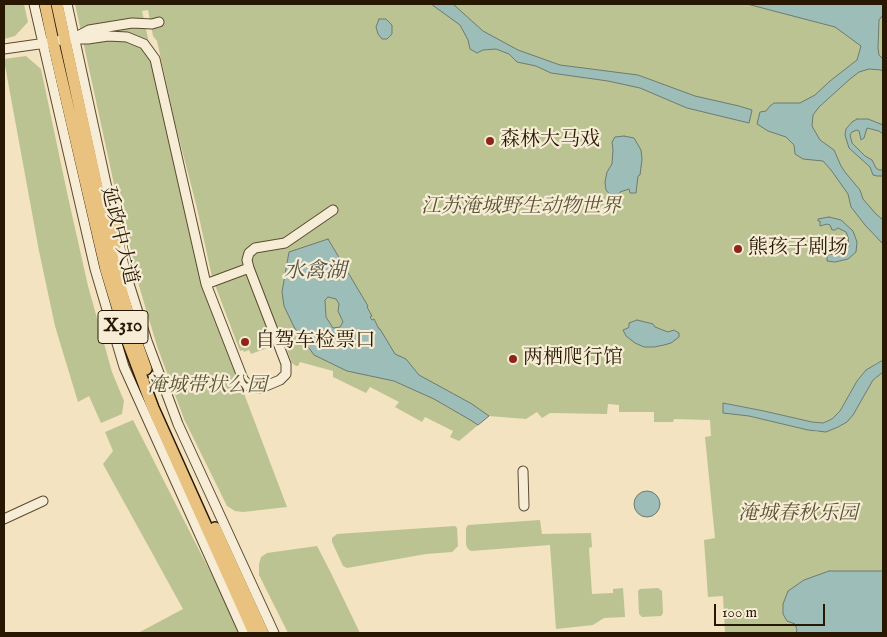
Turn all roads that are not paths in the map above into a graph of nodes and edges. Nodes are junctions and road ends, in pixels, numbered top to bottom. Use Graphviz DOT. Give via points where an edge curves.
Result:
graph roads {
  1 [pos="34,4"];
  2 [pos="45,4"];
  3 [pos="57,4"];
  4 [pos="67,4"];
  5 [pos="159,22"];
  6 [pos="69,38"];
  7 [pos="48,42"];
  8 [pos="4,49"];
  9 [pos="332,210"];
  10 [pos="114,220"];
  11 [pos="249,268"];
  12 [pos="115,269"];
  13 [pos="206,284"];
  14 [pos="523,471"];
  15 [pos="43,501"];
  16 [pos="524,506"];
  17 [pos="4,520"];
  18 [pos="244,633"];
  19 [pos="254,633"];
  20 [pos="263,633"];
  21 [pos="274,633"];
  1 -- 7 [label="street"];
  2 -- 7 [label="main road, 延政中大道 / X310"];
  3 -- 6 [label="main road, 延政中大道 / X310"];
  4 -- 6 [label="street"];
  5 -- 6 [label="street" via="89,30"];
  6 -- 7 [label="street"];
  6 -- 10 [label="street"];
  6 -- 12 [label="main road, 延政中大道 / X310"];
  6 -- 13 [label="street" via="127,37 144,44 155,59"];
  7 -- 8 [label="street"];
  7 -- 18 [label="street" via="95,269 124,367"];
  7 -- 19 [label="main road, 延政中大道 / X310" via="106,270 127,339 153,408"];
  9 -- 11 [label="street" via="285,243 255,248 247,260"];
  10 -- 12 [label="main road"];
  10 -- 21 [label="street" via="125,271 178,424"];
  11 -- 13 [label="street"];
  11 -- 13 [label="street" via="286,364 286,374 280,380 261,388 250,387 243,378"];
  12 -- 20 [label="main road, 延政中大道 / X310" via="159,404"];
  14 -- 16 [label="street"];
  15 -- 17 [label="street"];
}
